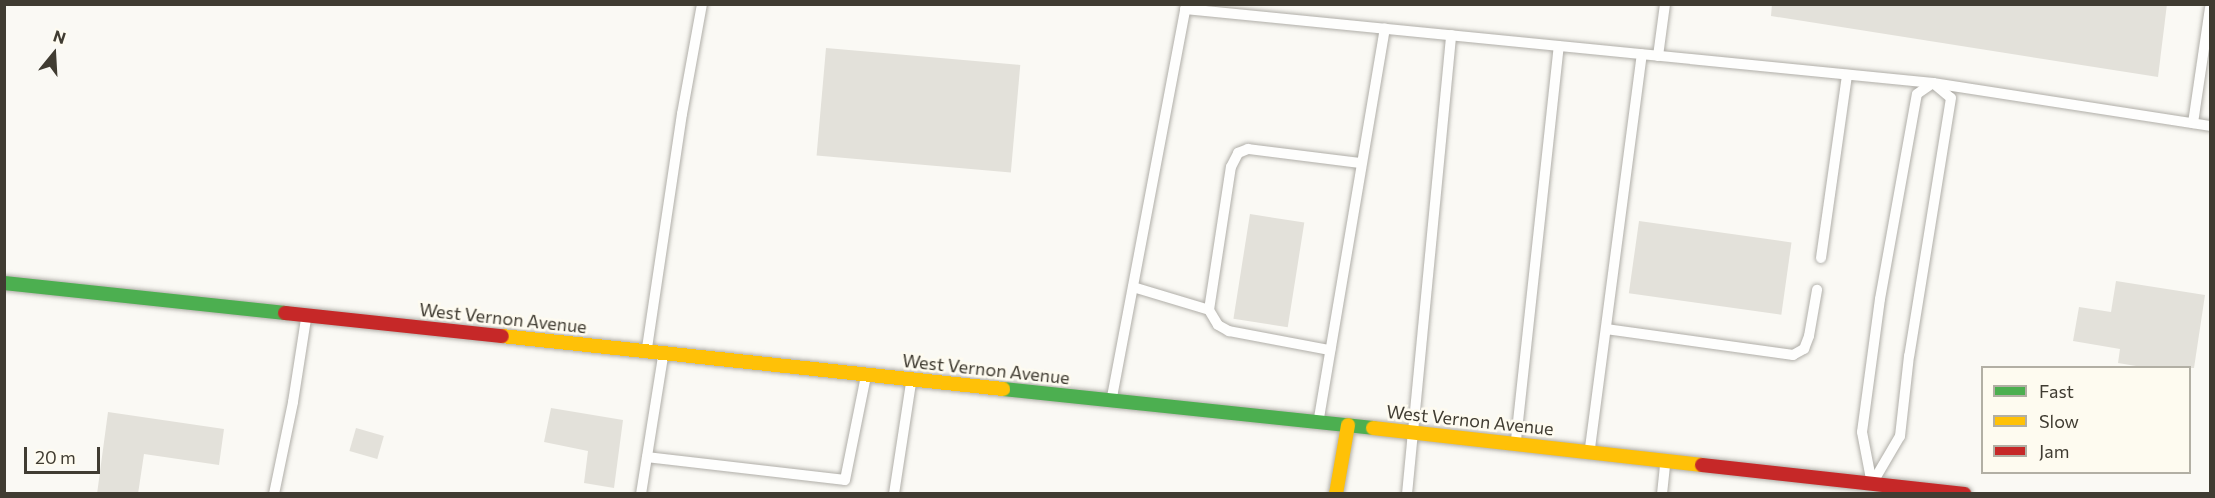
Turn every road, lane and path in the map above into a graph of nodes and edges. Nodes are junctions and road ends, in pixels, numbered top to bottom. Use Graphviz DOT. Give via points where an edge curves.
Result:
graph roads {
  1 [pos="702,4"];
  2 [pos="1665,4"];
  3 [pos="1185,7"];
  4 [pos="2211,8"];
  5 [pos="1385,29"];
  6 [pos="1450,35"];
  7 [pos="1559,46"];
  8 [pos="1642,54"];
  9 [pos="1658,56"];
  10 [pos="1847,75"];
  11 [pos="1933,83"];
  12 [pos="2193,123"];
  13 [pos="2211,126"];
  14 [pos="1361,163"];
  15 [pos="1821,258"];
  16 [pos="4,283"];
  17 [pos="1133,287"];
  18 [pos="1817,290"];
  19 [pos="1209,310"];
  20 [pos="306,315"];
  21 [pos="1606,329"];
  22 [pos="1330,350"];
  23 [pos="647,352"];
  24 [pos="663,353"];
  25 [pos="866,375"];
  26 [pos="911,380"];
  27 [pos="1112,400"];
  28 [pos="1318,422"];
  29 [pos="1348,425"];
  30 [pos="1414,432"];
  31 [pos="1516,444"];
  32 [pos="1589,452"];
  33 [pos="647,457"];
  34 [pos="1665,460"];
  35 [pos="1872,484"];
  36 [pos="1852,487"];
  37 [pos="274,494"];
  38 [pos="641,494"];
  39 [pos="894,494"];
  40 [pos="1336,494"];
  41 [pos="1407,494"];
  42 [pos="1662,494"];
  43 [pos="1964,494"];
  1 -- 23 [label="lane"];
  2 -- 9 [label="lane"];
  3 -- 5 [label="lane"];
  3 -- 17 [label="lane"];
  4 -- 12 [label="lane"];
  5 -- 6 [label="lane"];
  5 -- 14 [label="lane"];
  6 -- 7 [label="lane"];
  6 -- 30 [label="lane"];
  7 -- 8 [label="lane"];
  7 -- 31 [label="lane"];
  8 -- 9 [label="lane"];
  8 -- 21 [label="lane"];
  9 -- 10 [label="lane"];
  10 -- 11 [label="lane"];
  10 -- 15 [label="lane"];
  11 -- 12 [label="lane"];
  11 -- 35 [label="lane" via="1917,94 1880,299 1862,432"];
  11 -- 35 [label="lane" via="1951,98 1909,356 1900,436"];
  12 -- 13 [label="lane"];
  14 -- 19 [label="lane" via="1248,149 1238,153 1231,167"];
  14 -- 22 [label="lane"];
  16 -- 20 [label="main road, West Vernon Avenue"];
  17 -- 19 [label="lane"];
  17 -- 27 [label="lane"];
  18 -- 21 [label="lane" via="1809,336 1804,349 1793,355"];
  19 -- 22 [label="lane" via="1218,325 1229,331"];
  20 -- 23 [label="main road, West Vernon Avenue"];
  20 -- 37 [label="lane"];
  21 -- 32 [label="lane"];
  22 -- 28 [label="lane"];
  23 -- 24 [label="main road, West Vernon Avenue"];
  24 -- 25 [label="main road, West Vernon Avenue"];
  24 -- 33 [label="lane"];
  25 -- 26 [label="main road, West Vernon Avenue"];
  25 -- 33 [label="lane" via="845,480"];
  26 -- 27 [label="main road, West Vernon Avenue"];
  26 -- 39 [label="lane"];
  27 -- 28 [label="main road, West Vernon Avenue"];
  28 -- 29 [label="main road, West Vernon Avenue"];
  29 -- 30 [label="main road, West Vernon Avenue"];
  29 -- 40 [label="main road"];
  30 -- 31 [label="main road, West Vernon Avenue"];
  30 -- 41 [label="lane"];
  31 -- 32 [label="main road, West Vernon Avenue"];
  32 -- 34 [label="main road, West Vernon Avenue"];
  33 -- 38 [label="lane"];
  34 -- 36 [label="main road, West Vernon Avenue"];
  34 -- 42 [label="lane"];
  35 -- 36 [label="main road, West Vernon Avenue"];
  35 -- 43 [label="main road, West Vernon Avenue"];
}
